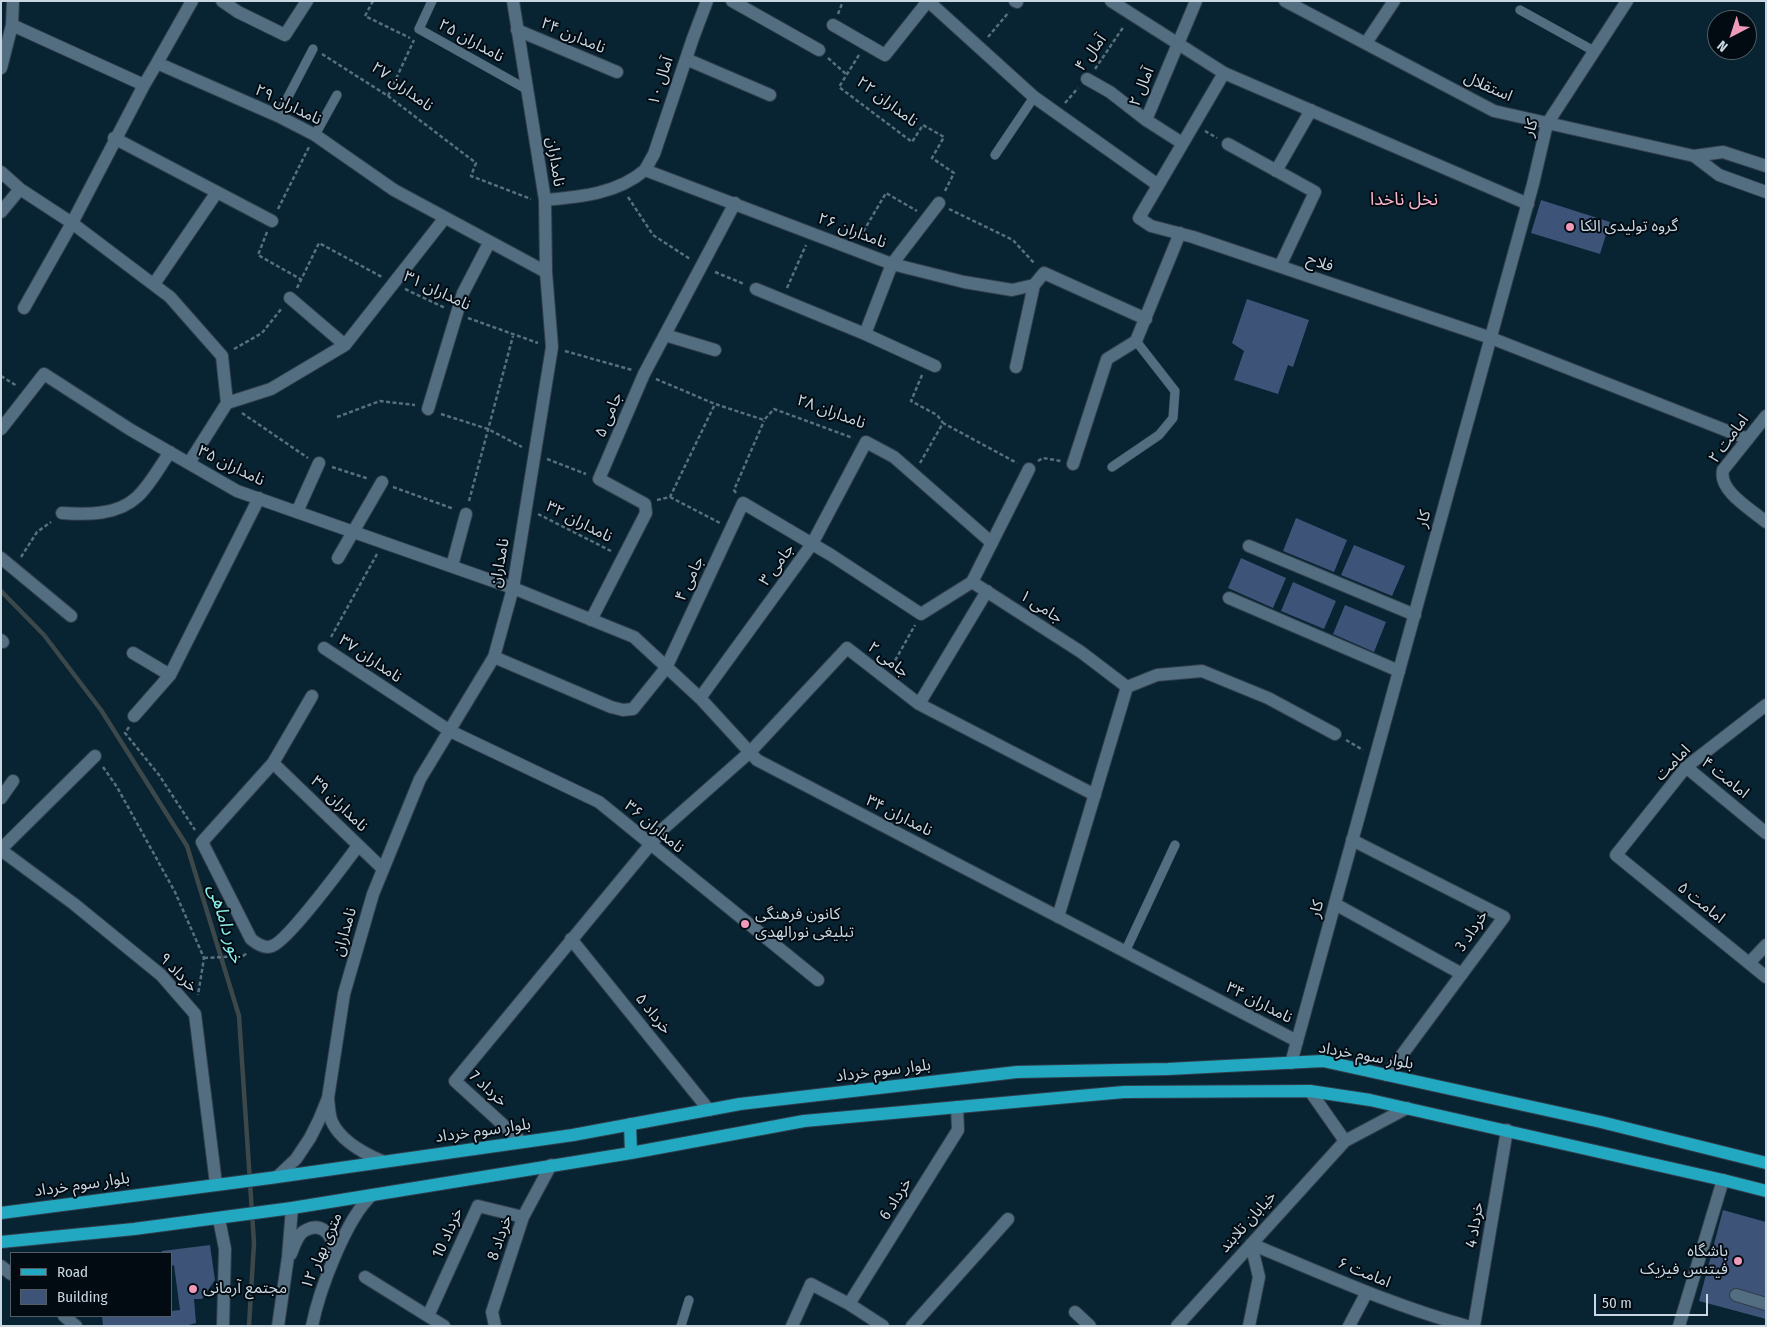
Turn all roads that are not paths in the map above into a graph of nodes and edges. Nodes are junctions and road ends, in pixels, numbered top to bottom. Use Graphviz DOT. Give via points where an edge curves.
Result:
graph roads {
  1 [pos="13,1"];
  2 [pos="192,1"];
  3 [pos="222,1"];
  4 [pos="307,1"];
  5 [pos="432,1"];
  6 [pos="514,1"];
  7 [pos="708,1"];
  8 [pos="732,1"];
  9 [pos="928,1"];
  10 [pos="1111,1"];
  11 [pos="1196,1"];
  12 [pos="1285,1"];
  13 [pos="1394,1"];
  14 [pos="1627,1"];
  15 [pos="1520,10"];
  16 [pos="12,25"];
  17 [pos="833,25"];
  18 [pos="517,30"];
  19 [pos="1366,43"];
  20 [pos="1176,45"];
  21 [pos="313,49"];
  22 [pos="819,50"];
  23 [pos="1594,51"];
  24 [pos="686,59"];
  25 [pos="157,62"];
  26 [pos="1,68"];
  27 [pos="616,72"];
  28 [pos="1224,73"];
  29 [pos="1087,79"];
  30 [pos="144,85"];
  31 [pos="528,90"];
  32 [pos="336,95"];
  33 [pos="770,95"];
  34 [pos="1034,97"];
  35 [pos="1311,110"];
  36 [pos="278,116"];
  37 [pos="1146,120"];
  38 [pos="1547,124"];
  39 [pos="315,135"];
  40 [pos="114,138"];
  41 [pos="1182,143"];
  42 [pos="1228,144"];
  43 [pos="995,154"];
  44 [pos="1694,156"];
  45 [pos="1766,166"];
  46 [pos="645,170"];
  47 [pos="1,172"];
  48 [pos="1276,172"];
  49 [pos="1158,185"];
  50 [pos="20,189"];
  51 [pos="217,192"];
  52 [pos="1766,192"];
  53 [pos="544,200"];
  54 [pos="734,203"];
  55 [pos="939,203"];
  56 [pos="1528,204"];
  57 [pos="1,212"];
  58 [pos="444,219"];
  59 [pos="272,221"];
  60 [pos="72,223"];
  61 [pos="1180,233"];
  62 [pos="489,243"];
  63 [pos="892,264"];
  64 [pos="1280,266"];
  65 [pos="546,272"];
  66 [pos="154,284"];
  67 [pos="1034,285"];
  68 [pos="756,289"];
  69 [pos="290,298"];
  70 [pos="24,308"];
  71 [pos="1146,318"];
  72 [pos="865,334"];
  73 [pos="665,335"];
  74 [pos="1491,338"];
  75 [pos="1136,341"];
  76 [pos="345,345"];
  77 [pos="715,350"];
  78 [pos="931,365"];
  79 [pos="1016,367"];
  80 [pos="227,403"];
  81 [pos="428,409"];
  82 [pos="1766,416"];
  83 [pos="1,429"];
  84 [pos="1748,439"];
  85 [pos="866,442"];
  86 [pos="170,452"];
  87 [pos="189,463"];
  88 [pos="318,463"];
  89 [pos="1074,464"];
  90 [pos="1112,467"];
  91 [pos="1029,469"];
  92 [pos="382,482"];
  93 [pos="259,498"];
  94 [pos="297,512"];
  95 [pos="62,513"];
  96 [pos="466,514"];
  97 [pos="1766,522"];
  98 [pos="355,532"];
  99 [pos="992,543"];
  100 [pos="812,544"];
  101 [pos="1249,546"];
  102 [pos="1,558"];
  103 [pos="338,558"];
  104 [pos="452,566"];
  105 [pos="972,582"];
  106 [pos="513,588"];
  107 [pos="987,591"];
  108 [pos="1229,598"];
  109 [pos="1415,615"];
  110 [pos="70,616"];
  111 [pos="591,620"];
  112 [pos="324,648"];
  113 [pos="133,653"];
  114 [pos="494,657"];
  115 [pos="666,668"];
  116 [pos="1399,671"];
  117 [pos="170,675"];
  118 [pos="1127,687"];
  119 [pos="312,696"];
  120 [pos="700,698"];
  121 [pos="919,704"];
  122 [pos="1766,705"];
  123 [pos="134,716"];
  124 [pos="450,731"];
  125 [pos="1335,734"];
  126 [pos="750,752"];
  127 [pos="95,756"];
  128 [pos="272,763"];
  129 [pos="1686,767"];
  130 [pos="13,781"];
  131 [pos="1094,795"];
  132 [pos="1,798"];
  133 [pos="1766,833"];
  134 [pos="1352,840"];
  135 [pos="650,845"];
  136 [pos="1175,845"];
  137 [pos="358,846"];
  138 [pos="1,850"];
  139 [pos="1616,855"];
  140 [pos="382,869"];
  141 [pos="1335,904"];
  142 [pos="1058,917"];
  143 [pos="571,939"];
  144 [pos="1766,945"];
  145 [pos="1125,952"];
  146 [pos="1750,963"];
  147 [pos="1462,974"];
  148 [pos="1766,976"];
  149 [pos="818,980"];
  150 [pos="1297,1041"];
  151 [pos="1291,1063"];
  152 [pos="1387,1075"];
  153 [pos="1310,1092"];
  154 [pos="328,1098"];
  155 [pos="957,1107"];
  156 [pos="1407,1108"];
  157 [pos="709,1110"];
  158 [pos="630,1124"];
  159 [pos="1507,1130"];
  160 [pos="1345,1141"];
  161 [pos="522,1142"];
  162 [pos="631,1153"];
  163 [pos="382,1161"];
  164 [pos="1766,1164"];
  165 [pos="551,1165"];
  166 [pos="274,1177"];
  167 [pos="1723,1180"];
  168 [pos="222,1184"];
  169 [pos="1766,1191"];
  170 [pos="372,1195"];
  171 [pos="292,1208"];
  172 [pos="1,1213"];
  173 [pos="225,1217"];
  174 [pos="523,1217"];
  175 [pos="1008,1219"];
  176 [pos="3,1244"];
  177 [pos="1251,1244"];
  178 [pos="335,1260"];
  179 [pos="287,1265"];
  180 [pos="365,1277"];
  181 [pos="1367,1292"];
  182 [pos="1736,1296"];
  183 [pos="689,1300"];
  184 [pos="849,1304"];
  185 [pos="1766,1304"];
  186 [pos="1075,1312"];
  187 [pos="428,1316"];
  188 [pos="65,1317"];
  189 [pos="1431,1321"];
  190 [pos="76,1326"];
  191 [pos="223,1326"];
  192 [pos="278,1326"];
  193 [pos="312,1326"];
  194 [pos="444,1326"];
  195 [pos="495,1326"];
  196 [pos="681,1326"];
  197 [pos="792,1326"];
  198 [pos="883,1326"];
  199 [pos="912,1326"];
  200 [pos="1090,1326"];
  201 [pos="1177,1326"];
  202 [pos="1249,1326"];
  203 [pos="1349,1326"];
  204 [pos="1467,1326"];
  205 [pos="1474,1326"];
  206 [pos="1679,1326"];
  1 -- 16 [label="street"];
  2 -- 25 [label="street"];
  3 -- 4 [label="street" via="285,35"];
  5 -- 31 [label="lane, نامداران ۲۵" via="419,29"];
  6 -- 18 [label="street, نامداران"];
  7 -- 24 [label="street, آمال ۱۰"];
  8 -- 22 [label="street"];
  9 -- 17 [label="street" via="885,55"];
  9 -- 34 [label="street"];
  10 -- 20 [label="street"];
  11 -- 20 [label="street, آمال ۲"];
  12 -- 19 [label="street, استقلال"];
  13 -- 19 [label="street"];
  14 -- 23 [label="street, کار"];
  15 -- 23 [label="lane"];
  16 -- 26 [label="street"];
  16 -- 30 [label="street"];
  18 -- 27 [label="street, نامدارن ۲۴"];
  18 -- 31 [label="street, نامداران"];
  19 -- 38 [label="street, استقلال" via="1494,111"];
  20 -- 28 [label="street"];
  20 -- 37 [label="street, آمال ۲"];
  21 -- 36 [label="lane"];
  23 -- 38 [label="street, کار"];
  24 -- 33 [label="street"];
  24 -- 46 [label="street, آمال ۱۰" via="654,154"];
  25 -- 30 [label="street"];
  25 -- 36 [label="street, نامداران ۲۹"];
  28 -- 35 [label="street"];
  28 -- 41 [label="street"];
  29 -- 37 [label="street, آمال ۲"];
  30 -- 40 [label="street"];
  31 -- 53 [label="street, نامداران"];
  32 -- 39 [label="lane"];
  34 -- 43 [label="lane"];
  34 -- 49 [label="street"];
  35 -- 48 [label="street"];
  35 -- 56 [label="street"];
  36 -- 39 [label="street, نامداران ۲۹"];
  37 -- 41 [label="street"];
  38 -- 44 [label="street, استقلال"];
  38 -- 56 [label="street, کار"];
  39 -- 58 [label="street, نامداران ۲۹" via="394,190"];
  40 -- 51 [label="street"];
  40 -- 60 [label="street"];
  41 -- 49 [label="street"];
  42 -- 48 [label="street"];
  44 -- 45 [label="street, استقلال" via="1723,152"];
  44 -- 52 [label="street, استقلال" via="1719,175"];
  46 -- 53 [label="street" via="631,182 586,196"];
  46 -- 54 [label="street, نامداران ۲۶"];
  47 -- 50 [label="street"];
  48 -- 64 [label="street" via="1315,192"];
  49 -- 61 [label="street, فلاح" via="1139,218 1151,226"];
  50 -- 57 [label="street"];
  50 -- 60 [label="street"];
  51 -- 59 [label="street"];
  51 -- 66 [label="street"];
  53 -- 65 [label="street, نامداران"];
  54 -- 63 [label="street, نامداران ۲۶"];
  54 -- 73 [label="street, جامی ۵"];
  55 -- 63 [label="street"];
  56 -- 74 [label="street, کار"];
  58 -- 62 [label="street, نامداران ۲۹"];
  58 -- 76 [label="street"];
  60 -- 66 [label="street"];
  60 -- 70 [label="street"];
  61 -- 64 [label="street, فلاح"];
  61 -- 71 [label="street"];
  62 -- 65 [label="street, نامداران ۲۹"];
  62 -- 81 [label="street" via="463,293"];
  63 -- 67 [label="street, نامداران ۲۶" via="1012,290"];
  63 -- 72 [label="street"];
  64 -- 74 [label="street, فلاح"];
  65 -- 106 [label="street, نامداران" via="552,347"];
  66 -- 80 [label="street" via="170,297 222,356"];
  67 -- 71 [label="street" via="1044,273"];
  67 -- 79 [label="street"];
  68 -- 72 [label="street"];
  69 -- 76 [label="street"];
  71 -- 75 [label="street"];
  72 -- 78 [label="street"];
  73 -- 77 [label="street"];
  73 -- 111 [label="street, جامی ۵" via="644,374 599,479 646,504 646,513"];
  74 -- 84 [label="street, فلاح"];
  74 -- 109 [label="street, کار"];
  75 -- 89 [label="street" via="1107,359"];
  75 -- 90 [label="lane" via="1175,391 1173,418 1159,435"];
  76 -- 80 [label="street" via="271,389"];
  80 -- 87 [label="street"];
  82 -- 84 [label="street, امامت ۲"];
  83 -- 86 [label="street, نامداران ۳۵" via="44,374"];
  84 -- 97 [label="street, امامت ۲" via="1721,477 1725,486"];
  85 -- 99 [label="street, نامداران ۲۸" via="894,457"];
  85 -- 100 [label="street, جامی ۳"];
  86 -- 87 [label="street, نامداران ۳۵"];
  86 -- 95 [label="street" via="137,497 115,510"];
  87 -- 93 [label="street, نامداران ۳۵" via="237,490"];
  88 -- 94 [label="street"];
  91 -- 99 [label="street"];
  92 -- 98 [label="street"];
  93 -- 94 [label="street, نامداران ۳۵"];
  93 -- 117 [label="street"];
  94 -- 98 [label="street, نامداران ۳۵"];
  96 -- 104 [label="street"];
  98 -- 103 [label="street"];
  98 -- 104 [label="street, نامداران ۳۵"];
  99 -- 105 [label="street"];
  100 -- 105 [label="street" via="921,614"];
  100 -- 115 [label="street, جامی ۴" via="743,502"];
  100 -- 120 [label="street, جامی ۳"];
  101 -- 109 [label="street"];
  102 -- 110 [label="street"];
  104 -- 106 [label="street, نامداران ۳۵"];
  105 -- 107 [label="street, جامی ۱"];
  106 -- 111 [label="street, نامداران ۳۴"];
  106 -- 114 [label="street, نامداران"];
  107 -- 118 [label="street, جامی ۱" via="1081,652"];
  107 -- 121 [label="street"];
  108 -- 116 [label="street"];
  109 -- 116 [label="street, کار"];
  111 -- 115 [label="street, نامداران ۳۴" via="634,637"];
  112 -- 124 [label="street, نامداران ۳۷"];
  113 -- 117 [label="street"];
  114 -- 115 [label="street, جامی ۴" via="623,710 633,709"];
  114 -- 124 [label="street, نامداران"];
  115 -- 120 [label="street, نامداران ۳۴"];
  116 -- 134 [label="street, کار"];
  117 -- 123 [label="street"];
  118 -- 125 [label="street" via="1157,675 1202,671 1268,698"];
  118 -- 131 [label="street"];
  119 -- 128 [label="street"];
  120 -- 126 [label="street, نامداران ۳۴"];
  121 -- 126 [label="street, جامی ۲" via="847,648"];
  121 -- 131 [label="street, جامی ۲"];
  122 -- 129 [label="street, امامت"];
  124 -- 135 [label="street, نامداران ۳۶" via="599,802"];
  124 -- 140 [label="street, نامداران" via="420,779"];
  126 -- 135 [label="street" via="664,828"];
  126 -- 142 [label="street, نامداران ۳۴" via="757,760"];
  127 -- 138 [label="street"];
  128 -- 137 [label="street, نامداران ۳۹"];
  128 -- 137 [label="street" via="202,842 251,939 260,946 272,947 282,940"];
  129 -- 133 [label="street, امامت ۴"];
  129 -- 139 [label="street, امامت"];
  130 -- 132 [label="street"];
  131 -- 142 [label="street"];
  134 -- 141 [label="street, کار"];
  134 -- 147 [label="street, خرداد 3" via="1504,917"];
  135 -- 143 [label="street"];
  135 -- 149 [label="street, نامداران ۳۶"];
  136 -- 145 [label="lane"];
  137 -- 140 [label="street, نامداران ۳۹"];
  138 -- 168 [label="street, خرداد ۹" via="162,975 195,1014"];
  139 -- 146 [label="street, امامت ۵"];
  140 -- 154 [label="street, نامداران" via="344,994"];
  141 -- 147 [label="street"];
  141 -- 150 [label="street, کار"];
  142 -- 145 [label="street, نامداران ۳۴"];
  143 -- 157 [label="street, خرداد ۵"];
  143 -- 161 [label="street, خرداد 7" via="455,1081"];
  144 -- 146 [label="street"];
  145 -- 150 [label="street, نامداران ۳۴"];
  146 -- 148 [label="street, امامت ۵"];
  147 -- 152 [label="street, خرداد 3"];
  150 -- 151 [label="street, کار"];
  151 -- 152 [label="main road, بلوار سوم خرداد" via="1324,1062"];
  151 -- 157 [label="main road, بلوار سوم خرداد" via="1017,1072"];
  152 -- 164 [label="main road, بلوار سوم خرداد" via="1601,1122"];
  153 -- 155 [label="main road" via="1124,1092"];
  153 -- 156 [label="main road"];
  153 -- 160 [label="street"];
  154 -- 163 [label="street, نامداران" via="332,1121 342,1136 362,1152"];
  154 -- 166 [label="street, نامداران" via="310,1138 296,1159"];
  155 -- 162 [label="main road" via="804,1121"];
  155 -- 184 [label="street, خرداد 6" via="958,1130"];
  156 -- 159 [label="main road"];
  156 -- 160 [label="street, خیابان تلابند"];
  157 -- 158 [label="main road, بلوار سوم خرداد"];
  158 -- 161 [label="main road, بلوار سوم خرداد"];
  158 -- 162 [label="main road"];
  159 -- 167 [label="main road"];
  159 -- 205 [label="street, خرداد 4"];
  160 -- 177 [label="street, خیابان تلابند"];
  161 -- 163 [label="main road, بلوار سوم خرداد"];
  162 -- 165 [label="main road"];
  163 -- 166 [label="main road, بلوار سوم خرداد"];
  165 -- 170 [label="main road"];
  165 -- 174 [label="street, خرداد 8"];
  166 -- 168 [label="main road, بلوار سوم خرداد"];
  167 -- 169 [label="main road"];
  167 -- 206 [label="street"];
  168 -- 172 [label="main road, بلوار سوم خرداد"];
  170 -- 171 [label="main road"];
  170 -- 178 [label="street, ۱۲ متری بهار" via="351,1221"];
  171 -- 173 [label="main road"];
  171 -- 179 [label="street, ۱۲ متری بهار"];
  173 -- 176 [label="main road"];
  173 -- 191 [label="street"];
  174 -- 187 [label="street, خرداد 10" via="478,1206"];
  174 -- 195 [label="street, خرداد 8" via="492,1312"];
  175 -- 199 [label="street"];
  177 -- 181 [label="street, امامت ۶"];
  177 -- 201 [label="street, خیابان تلابند"];
  177 -- 202 [label="street" via="1259,1276"];
  178 -- 179 [label="street" via="334,1240 317,1227 305,1230 299,1236"];
  178 -- 193 [label="street, ۱۲ متری بهار"];
  179 -- 192 [label="street, ۱۲ متری بهار"];
  180 -- 187 [label="street"];
  181 -- 189 [label="street, امامت ۶"];
  181 -- 203 [label="street"];
  182 -- 185 [label="street"];
  183 -- 196 [label="lane"];
  184 -- 197 [label="street" via="811,1284"];
  184 -- 198 [label="street"];
  186 -- 200 [label="street"];
  187 -- 194 [label="street"];
  188 -- 190 [label="street"];
  189 -- 204 [label="street, امامت ۶"];
}
